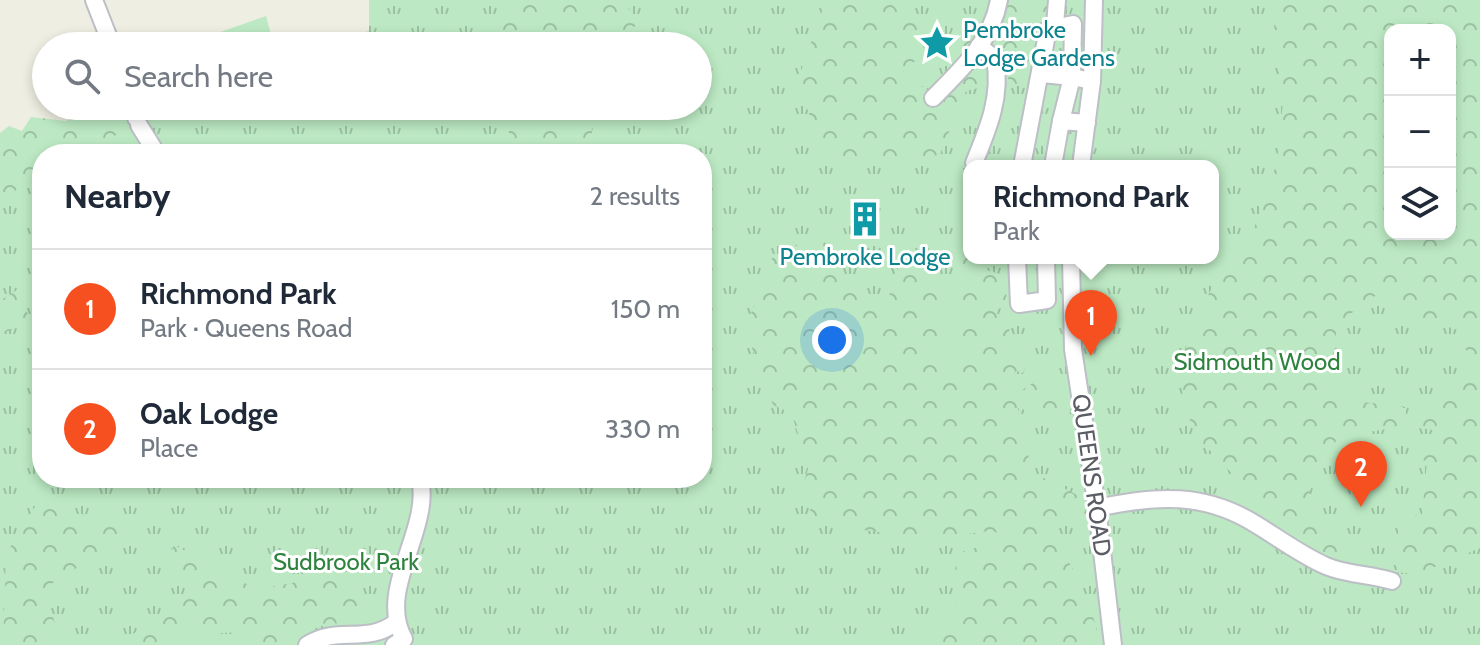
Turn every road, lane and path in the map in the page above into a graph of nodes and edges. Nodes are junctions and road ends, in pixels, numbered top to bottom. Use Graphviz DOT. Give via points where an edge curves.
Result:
graph roads {
  1 [pos="94,0"];
  2 [pos="999,0"];
  3 [pos="1057,0"];
  4 [pos="1094,0"];
  5 [pos="1055,25"];
  6 [pos="107,32"];
  7 [pos="979,46"];
  8 [pos="1042,74"];
  9 [pos="1072,77"];
  10 [pos="1092,81"];
  11 [pos="933,98"];
  12 [pos="138,120"];
  13 [pos="1061,121"];
  14 [pos="1087,123"];
  15 [pos="151,144"];
  16 [pos="975,160"];
  17 [pos="1023,160"];
  18 [pos="1054,160"];
  19 [pos="1082,160"];
  20 [pos="1017,264"];
  21 [pos="1046,264"];
  22 [pos="1071,264"];
  23 [pos="422,488"];
  24 [pos="1097,508"];
  25 [pos="1392,581"];
  26 [pos="395,623"];
  27 [pos="383,640"];
  28 [pos="307,645"];
  29 [pos="394,645"];
  30 [pos="1113,645"];
  1 -- 6 [label="street"];
  2 -- 7 [label="street" via="996,17"];
  3 -- 5 [label="street"];
  4 -- 10 [label="street"];
  5 -- 8 [label="street" via="1048,29"];
  5 -- 9 [label="street" via="1073,24"];
  7 -- 11 [label="street"];
  7 -- 16 [label="street" via="995,59 998,77 992,117"];
  8 -- 9 [label="street"];
  8 -- 17 [label="street"];
  9 -- 10 [label="street"];
  9 -- 13 [label="street"];
  10 -- 14 [label="street"];
  12 -- 15 [label="street"];
  13 -- 14 [label="street"];
  13 -- 18 [label="street"];
  14 -- 19 [label="street"];
  20 -- 21 [label="street" via="1019,304 1047,300"];
  22 -- 24 [label="street, QUEENS ROAD" via="1073,349"];
  23 -- 26 [label="street"];
  24 -- 25 [label="street" via="1158,497 1213,503 1328,567"];
  24 -- 30 [label="street, QUEENS ROAD"];
  26 -- 27 [label="street"];
  26 -- 29 [label="street" via="404,639"];
  27 -- 28 [label="street" via="321,636"];
}
